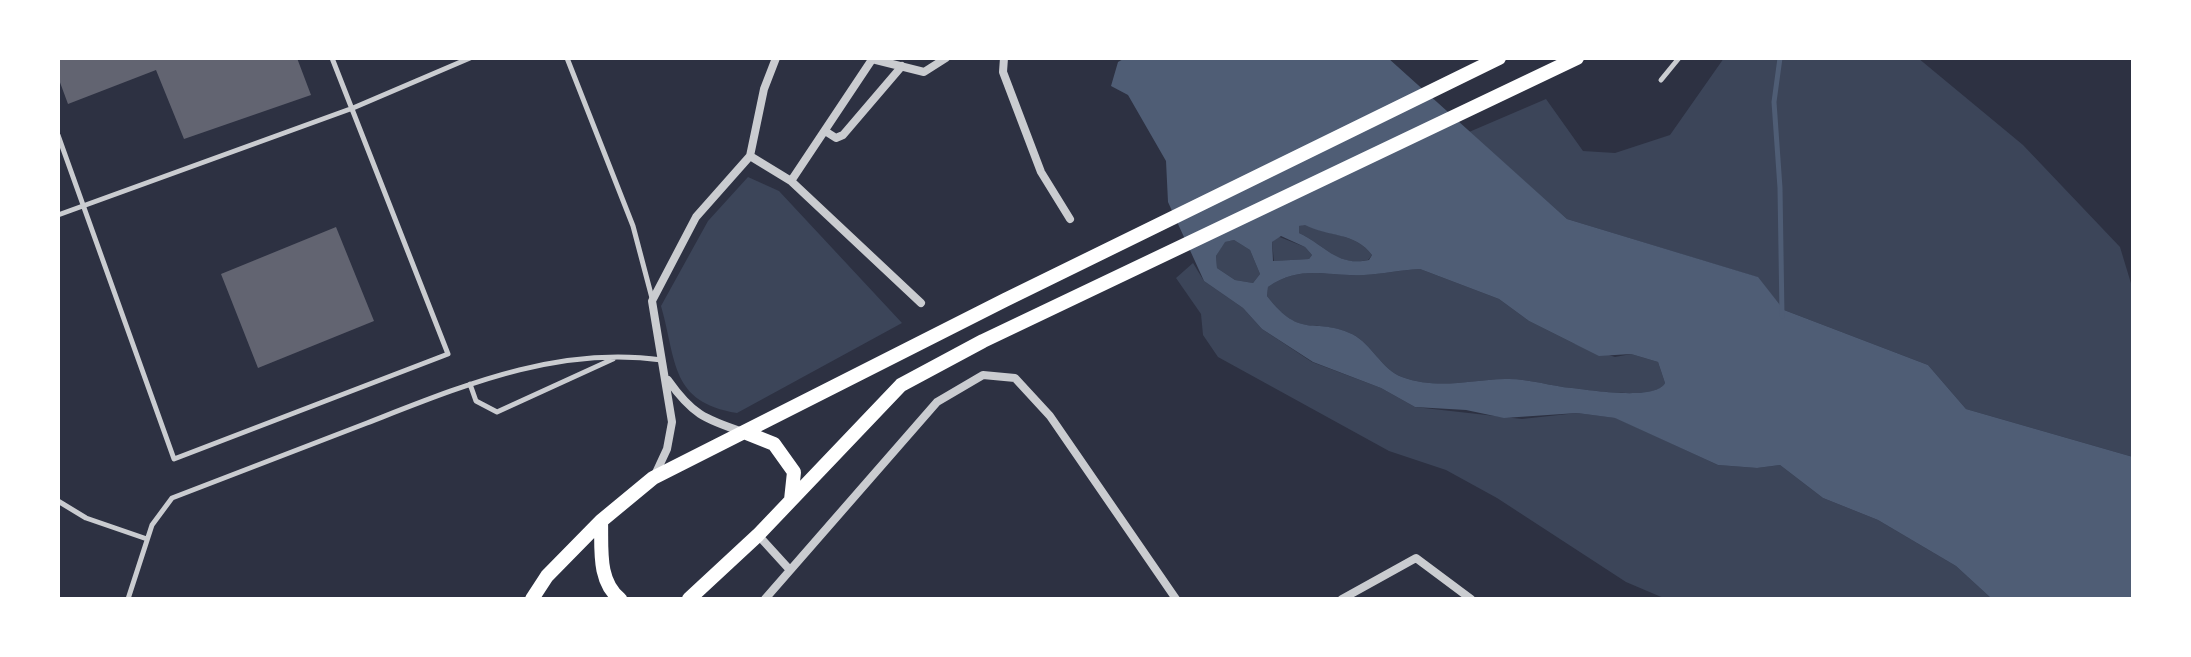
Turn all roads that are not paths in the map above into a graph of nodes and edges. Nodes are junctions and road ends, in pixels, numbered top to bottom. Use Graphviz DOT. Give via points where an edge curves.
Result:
graph roads {
  1 [pos="332,58"];
  2 [pos="470,58"];
  3 [pos="567,58"];
  4 [pos="776,58"];
  5 [pos="872,58"];
  6 [pos="946,58"];
  7 [pos="1004,58"];
  8 [pos="1499,58"];
  9 [pos="1577,58"];
  10 [pos="1679,58"];
  11 [pos="902,66"];
  12 [pos="1661,80"];
  13 [pos="353,108"];
  14 [pos="825,131"];
  15 [pos="58,135"];
  16 [pos="750,156"];
  17 [pos="791,181"];
  18 [pos="83,205"];
  19 [pos="58,215"];
  20 [pos="1070,219"];
  21 [pos="652,301"];
  22 [pos="921,303"];
  23 [pos="617,357"];
  24 [pos="663,361"];
  25 [pos="667,380"];
  26 [pos="470,383"];
  27 [pos="744,432"];
  28 [pos="653,478"];
  29 [pos="791,500"];
  30 [pos="58,501"];
  31 [pos="601,521"];
  32 [pos="758,535"];
  33 [pos="147,539"];
  34 [pos="789,569"];
  35 [pos="709,583"];
  36 [pos="128,599"];
  37 [pos="532,599"];
  38 [pos="620,599"];
  39 [pos="689,599"];
  40 [pos="702,599"];
  41 [pos="765,599"];
  42 [pos="1176,599"];
  43 [pos="1342,599"];
  44 [pos="1471,599"];
  1 -- 13 [label="lane"];
  2 -- 13 [label="lane"];
  3 -- 21 [label="lane" via="633,226"];
  4 -- 16 [label="street"];
  5 -- 11 [label="street"];
  5 -- 14 [label="street"];
  6 -- 11 [label="street" via="924,72"];
  7 -- 20 [label="street" via="1003,72 1041,172"];
  8 -- 27 [label="main road"];
  9 -- 29 [label="main road" via="901,385"];
  10 -- 12 [label="lane"];
  11 -- 14 [label="street" via="843,135 836,138"];
  13 -- 18 [label="lane"];
  13 -- 18 [label="lane" via="448,354 174,459"];
  14 -- 17 [label="street"];
  15 -- 18 [label="lane"];
  16 -- 17 [label="street"];
  16 -- 21 [label="street" via="696,217"];
  17 -- 22 [label="street"];
  18 -- 19 [label="lane"];
  21 -- 24 [label="street"];
  23 -- 24 [label="lane"];
  23 -- 26 [label="lane" via="549,362"];
  23 -- 26 [label="lane" via="497,412 476,401"];
  24 -- 25 [label="street"];
  25 -- 27 [label="street" via="689,410"];
  25 -- 28 [label="street" via="672,422"];
  26 -- 33 [label="lane" via="172,498"];
  27 -- 28 [label="main road"];
  27 -- 29 [label="main road" via="774,444 794,472"];
  28 -- 31 [label="main road"];
  29 -- 32 [label="main road"];
  30 -- 33 [label="lane" via="86,518"];
  31 -- 37 [label="main road" via="547,576"];
  31 -- 38 [label="main road" via="602,568"];
  32 -- 34 [label="street"];
  32 -- 35 [label="main road"];
  33 -- 36 [label="lane"];
  34 -- 41 [label="street"];
  34 -- 42 [label="street" via="937,402 983,375 1015,378 1050,416"];
  35 -- 39 [label="main road"];
  35 -- 40 [label="street"];
  43 -- 44 [label="street" via="1416,558"];
}
